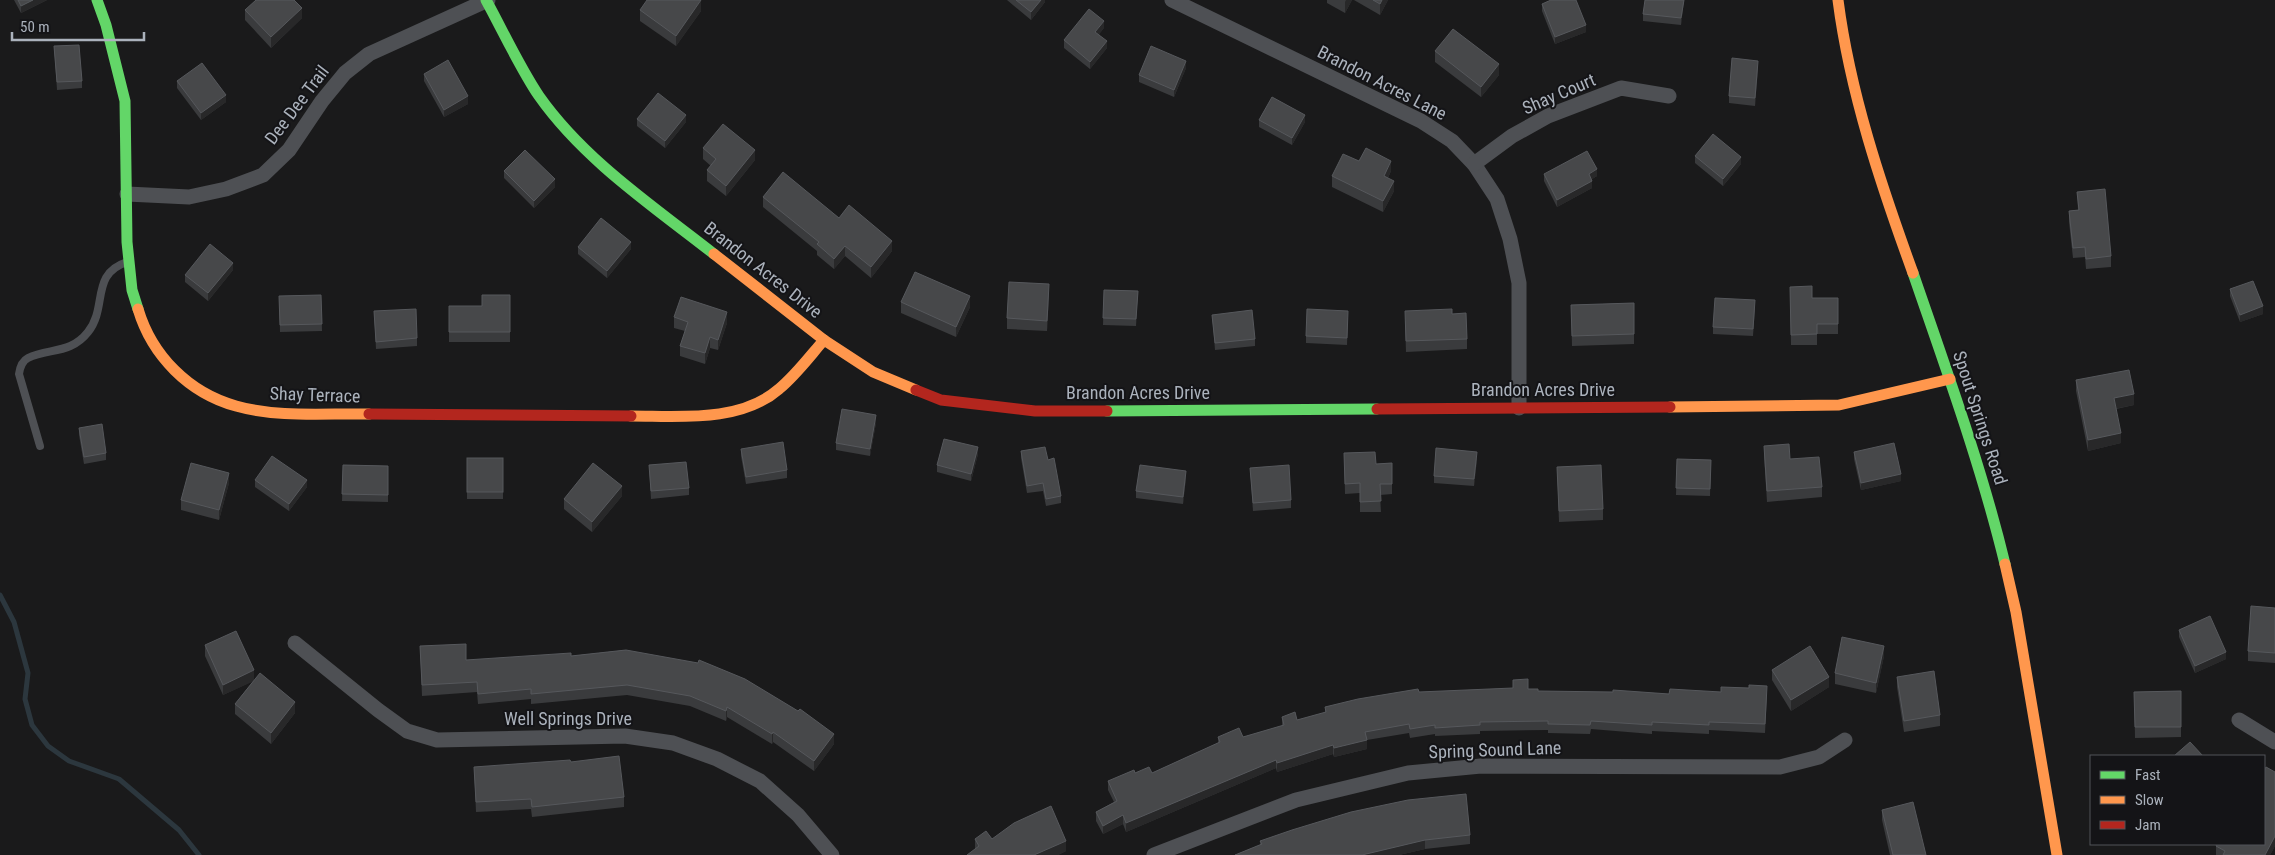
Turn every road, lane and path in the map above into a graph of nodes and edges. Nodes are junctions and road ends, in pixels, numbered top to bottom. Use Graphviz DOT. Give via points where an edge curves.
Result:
graph roads {
  1 [pos="97,0"];
  2 [pos="487,0"];
  3 [pos="1172,0"];
  4 [pos="1838,0"];
  5 [pos="1669,96"];
  6 [pos="1474,164"];
  7 [pos="127,194"];
  8 [pos="129,262"];
  9 [pos="824,340"];
  10 [pos="1950,379"];
  11 [pos="1519,408"];
  12 [pos="40,446"];
  13 [pos="295,643"];
  14 [pos="2239,720"];
  15 [pos="1845,740"];
  16 [pos="2275,742"];
  17 [pos="832,855"];
  18 [pos="1154,855"];
  19 [pos="2056,855"];
  1 -- 7 [label="street, Shay Terrace" via="126,101"];
  2 -- 7 [label="street, Dee Dee Trail" via="369,54 345,72 289,150 263,175 226,189 189,197"];
  2 -- 9 [label="street, Brandon Acres Drive" via="539,96 578,143 642,198"];
  3 -- 6 [label="street, Brandon Acres Lane" via="1421,121 1452,141"];
  4 -- 10 [label="street, Spout Springs Road" via="1859,103 1895,223"];
  5 -- 6 [label="street, Shay Court" via="1621,88 1548,116 1512,136"];
  6 -- 11 [label="street, Brandon Acres Lane" via="1497,199 1519,283"];
  7 -- 8 [label="street, Shay Terrace"];
  8 -- 9 [label="street, Shay Terrace" via="132,290 144,328 167,364 196,388 236,406 279,413 700,416 750,407 780,389"];
  8 -- 12 [label="lane" via="112,269 105,276 97,317 88,333 63,350 28,358 21,364 19,374"];
  9 -- 11 [label="street, Brandon Acres Drive" via="874,372 941,400 1035,411"];
  10 -- 11 [label="street, Brandon Acres Drive" via="1840,405"];
  10 -- 19 [label="street, Spout Springs Road" via="1996,527 2016,612"];
  13 -- 17 [label="street, Well Springs Drive" via="407,730 437,740 625,736 673,743 718,760 760,782 798,815"];
  14 -- 16 [label="street"];
  15 -- 18 [label="street, Spring Sound Lane" via="1819,757 1780,767 1481,766 1408,772 1296,800"];
}
